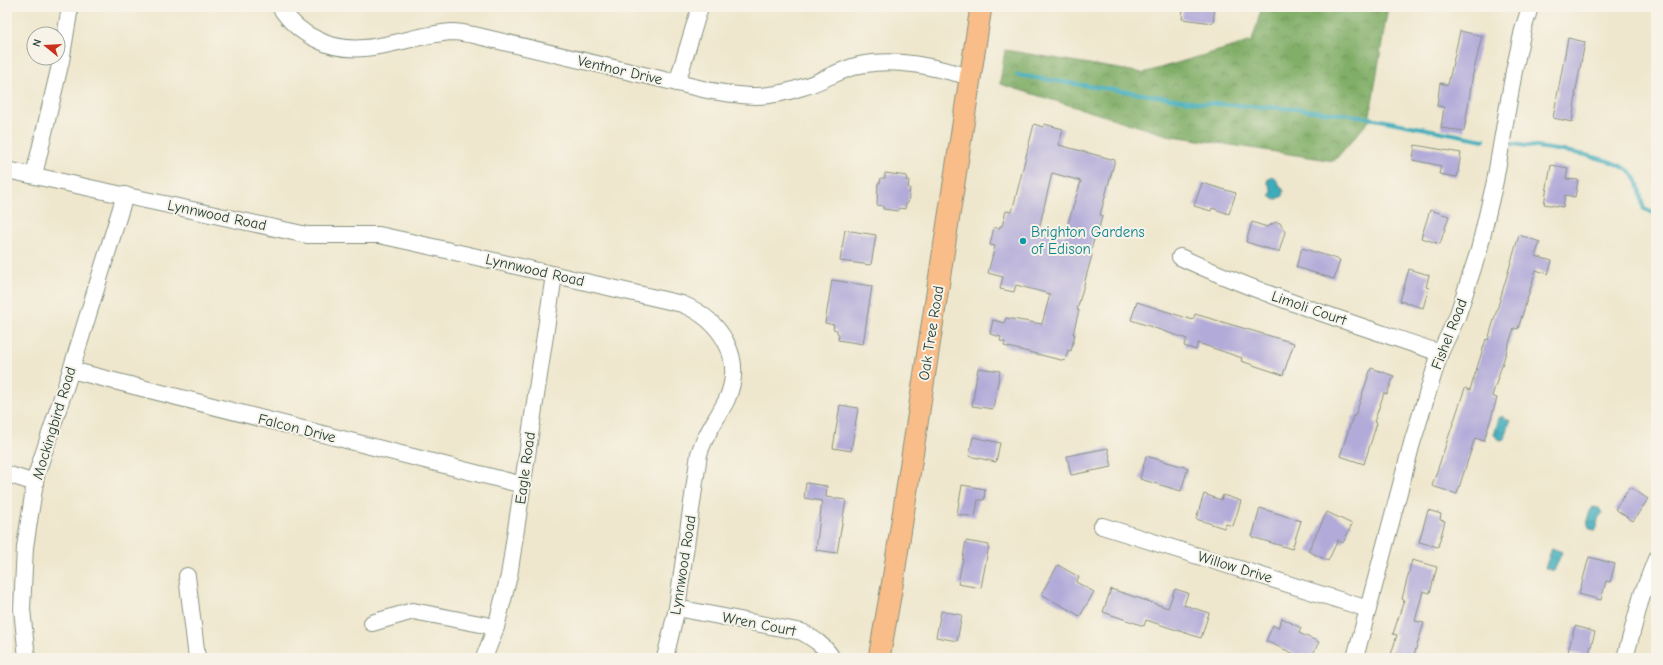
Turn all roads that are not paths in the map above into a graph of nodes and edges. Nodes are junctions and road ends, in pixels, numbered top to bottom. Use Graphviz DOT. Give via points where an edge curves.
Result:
graph roads {
  1 [pos="70,7"];
  2 [pos="280,7"];
  3 [pos="700,7"];
  4 [pos="981,7"];
  5 [pos="1530,7"];
  6 [pos="970,77"];
  7 [pos="677,83"];
  8 [pos="7,170"];
  9 [pos="34,175"];
  10 [pos="125,195"];
  11 [pos="1180,257"];
  12 [pos="554,275"];
  13 [pos="1440,353"];
  14 [pos="71,370"];
  15 [pos="7,474"];
  16 [pos="35,483"];
  17 [pos="523,485"];
  18 [pos="1102,526"];
  19 [pos="1656,559"];
  20 [pos="187,576"];
  21 [pos="677,608"];
  22 [pos="1368,609"];
  23 [pos="372,623"];
  24 [pos="496,627"];
  25 [pos="27,658"];
  26 [pos="197,658"];
  27 [pos="484,658"];
  28 [pos="665,658"];
  29 [pos="832,658"];
  30 [pos="879,658"];
  31 [pos="1354,658"];
  32 [pos="1626,658"];
  1 -- 9 [label="street" via="62,61"];
  2 -- 7 [label="street, Ventnor Drive" via="306,34 337,48 360,50 454,32"];
  3 -- 7 [label="street"];
  4 -- 6 [label="main road, Oak Tree Road"];
  5 -- 13 [label="street, Fishel Road" via="1514,70 1495,181 1479,250 1457,317"];
  6 -- 7 [label="street, Ventnor Drive" via="922,65 889,62 865,64 804,87 768,97 743,96"];
  6 -- 30 [label="main road, Oak Tree Road"];
  8 -- 9 [label="street, Lynnwood Road"];
  9 -- 10 [label="street, Lynnwood Road"];
  10 -- 12 [label="street, Lynnwood Road" via="307,235 379,235"];
  10 -- 14 [label="street, Mockingbird Road"];
  11 -- 13 [label="street, Limoli Court" via="1285,301"];
  12 -- 17 [label="street, Eagle Road"];
  12 -- 21 [label="street, Lynnwood Road" via="696,309 718,328 726,341 733,370 731,384 727,398 706,434 699,454"];
  13 -- 22 [label="street, Fishel Road" via="1412,442"];
  14 -- 16 [label="street, Mockingbird Road"];
  14 -- 17 [label="street, Falcon Drive"];
  15 -- 16 [label="street"];
  16 -- 25 [label="street, Mockingbird Road" via="25,547 22,609"];
  17 -- 24 [label="street, Eagle Road" via="509,576"];
  18 -- 22 [label="street, Willow Drive"];
  19 -- 32 [label="street" via="1642,595"];
  20 -- 26 [label="street"];
  21 -- 28 [label="street, Lynnwood Road"];
  21 -- 29 [label="street, Wren Court" via="802,632 818,642"];
  22 -- 31 [label="street, Fishel Road"];
  23 -- 24 [label="street" via="413,611"];
  24 -- 27 [label="street, Eagle Road"];
}
